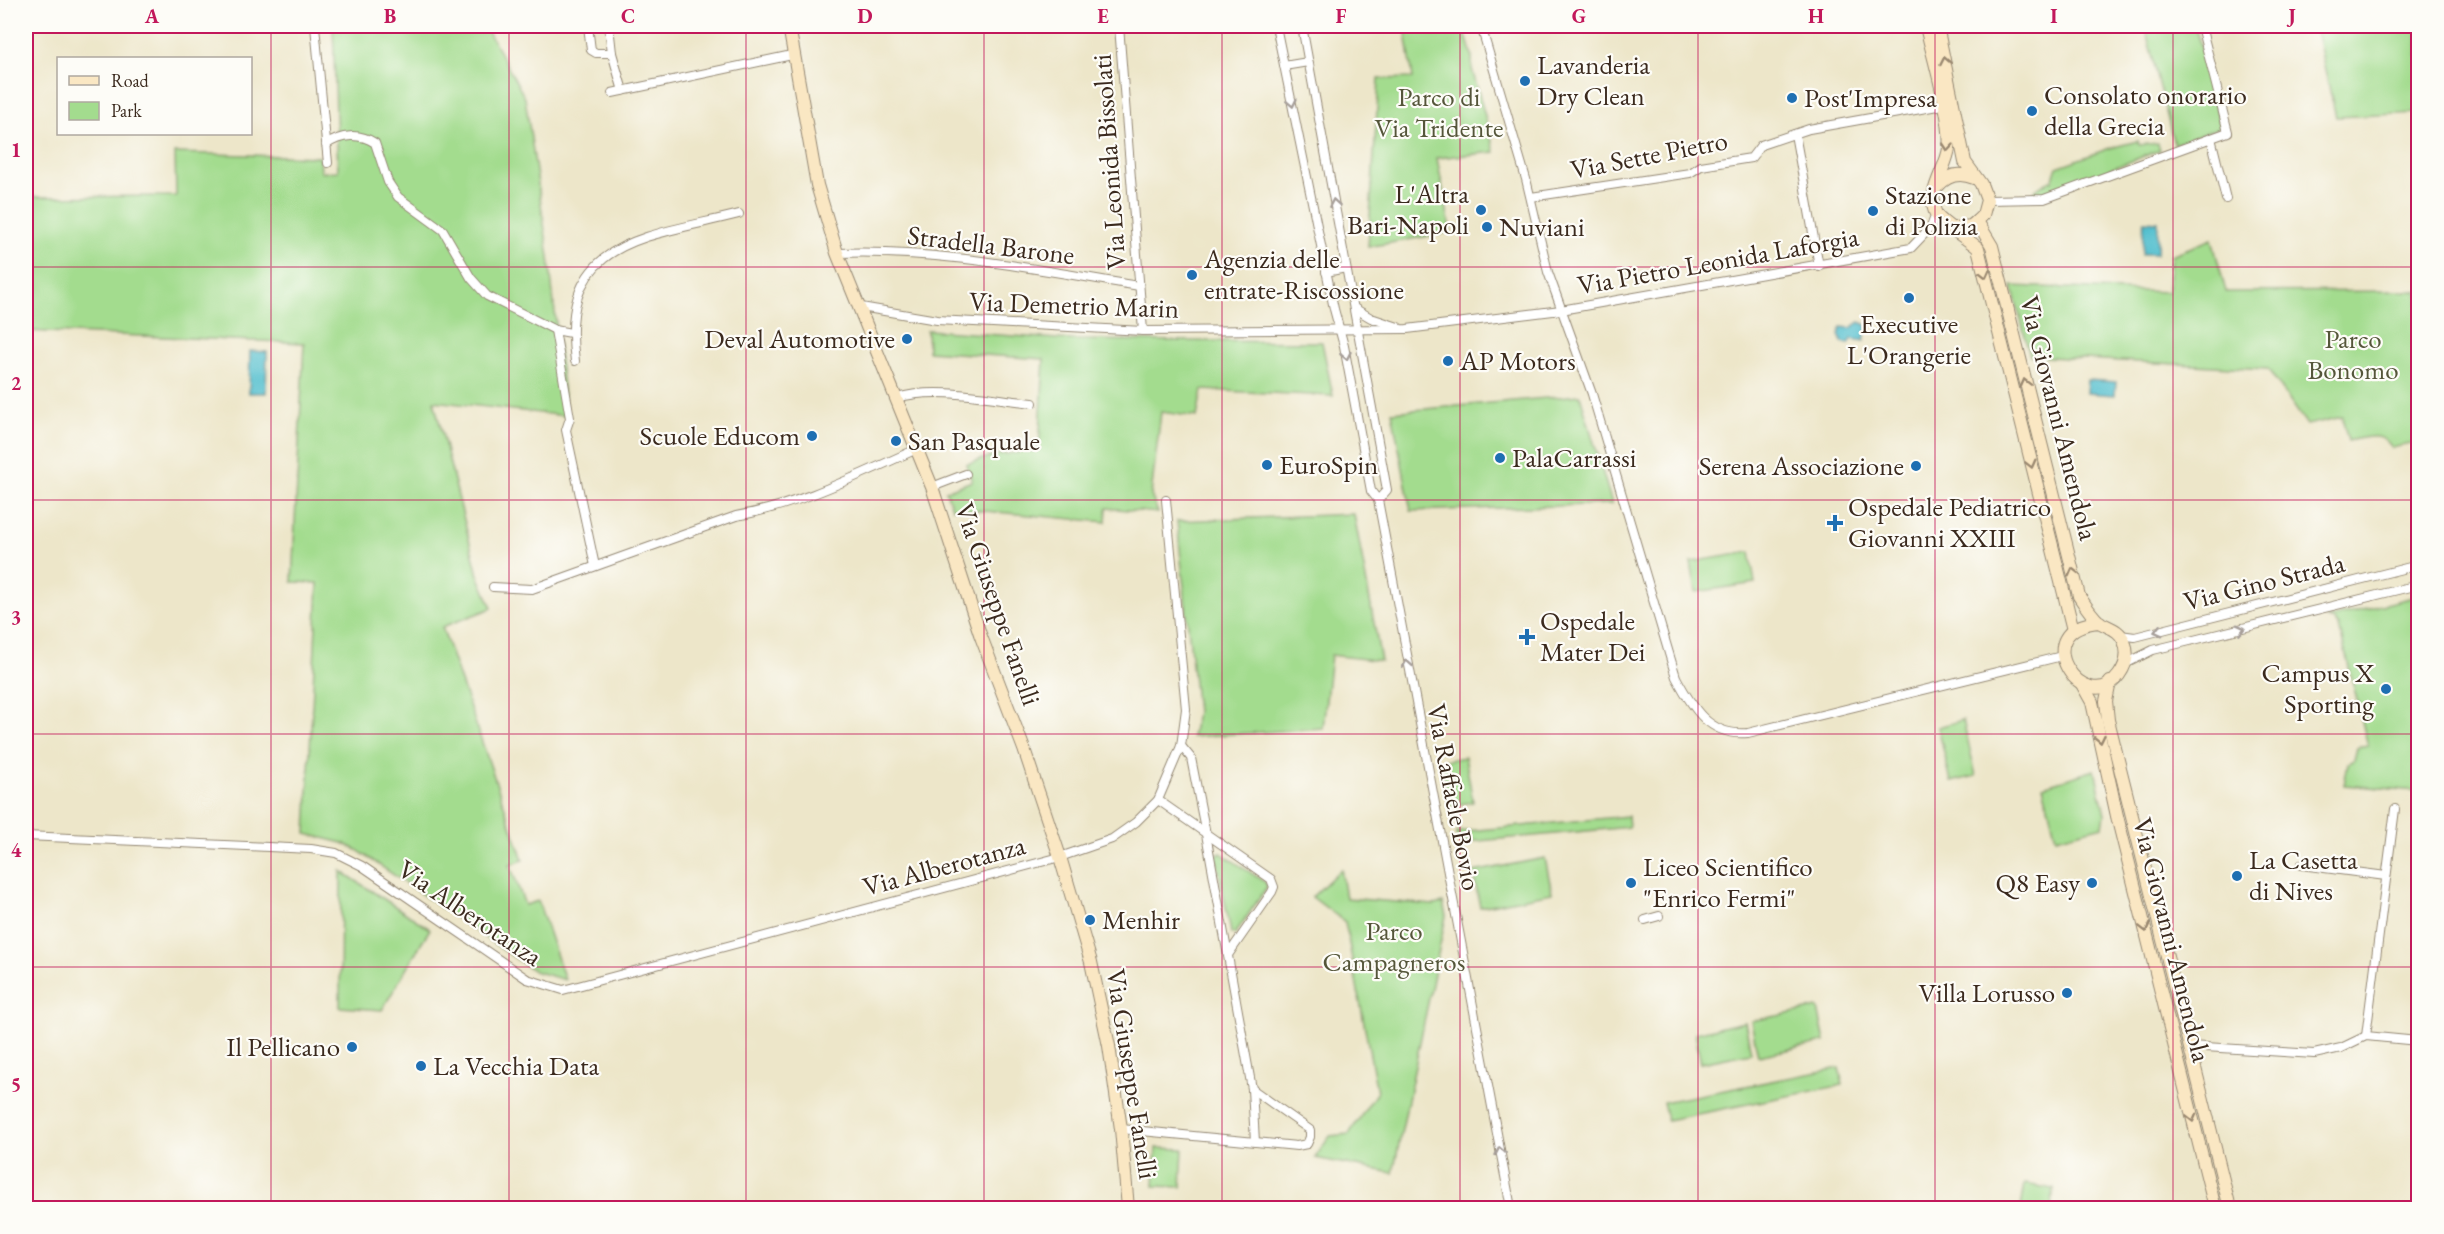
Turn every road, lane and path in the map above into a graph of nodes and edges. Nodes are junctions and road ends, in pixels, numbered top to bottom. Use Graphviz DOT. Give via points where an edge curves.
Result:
graph roads {
  1 [pos="315,26"];
  2 [pos="588,26"];
  3 [pos="609,26"];
  4 [pos="789,26"];
  5 [pos="1119,26"];
  6 [pos="1276,26"];
  7 [pos="1302,26"];
  8 [pos="1481,26"];
  9 [pos="1926,26"];
  10 [pos="1937,26"];
  11 [pos="2201,26"];
  12 [pos="612,53"];
  13 [pos="792,55"];
  14 [pos="1308,62"];
  15 [pos="1284,66"];
  16 [pos="623,91"];
  17 [pos="612,93"];
  18 [pos="1943,105"];
  19 [pos="1795,134"];
  20 [pos="2211,138"];
  21 [pos="326,145"];
  22 [pos="328,163"];
  23 [pos="1974,178"];
  24 [pos="1936,187"];
  25 [pos="1531,197"];
  26 [pos="2226,199"];
  27 [pos="1987,200"];
  28 [pos="739,214"];
  29 [pos="1936,214"];
  30 [pos="1977,221"];
  31 [pos="1955,228"];
  32 [pos="837,254"];
  33 [pos="1819,266"];
  34 [pos="1346,268"];
  35 [pos="1326,272"];
  36 [pos="1139,286"];
  37 [pos="861,307"];
  38 [pos="1354,308"];
  39 [pos="1561,310"];
  40 [pos="1407,329"];
  41 [pos="555,330"];
  42 [pos="1143,331"];
  43 [pos="1340,331"];
  44 [pos="1358,331"];
  45 [pos="571,333"];
  46 [pos="575,361"];
  47 [pos="897,398"];
  48 [pos="1033,403"];
  49 [pos="917,449"];
  50 [pos="966,474"];
  51 [pos="932,487"];
  52 [pos="1166,500"];
  53 [pos="1378,500"];
  54 [pos="2418,565"];
  55 [pos="595,566"];
  56 [pos="2418,585"];
  57 [pos="493,587"];
  58 [pos="2100,622"];
  59 [pos="2073,630"];
  60 [pos="2120,635"];
  61 [pos="2062,656"];
  62 [pos="2126,664"];
  63 [pos="2110,682"];
  64 [pos="2082,684"];
  65 [pos="1181,746"];
  66 [pos="1158,800"];
  67 [pos="2395,809"];
  68 [pos="1206,834"];
  69 [pos="26,836"];
  70 [pos="1060,857"];
  71 [pos="2301,865"];
  72 [pos="2386,876"];
  73 [pos="1659,916"];
  74 [pos="1645,920"];
  75 [pos="1228,955"];
  76 [pos="2366,1036"];
  77 [pos="2418,1041"];
  78 [pos="2190,1046"];
  79 [pos="1252,1089"];
  80 [pos="1275,1105"];
  81 [pos="1254,1110"];
  82 [pos="1121,1129"];
  83 [pos="1256,1142"];
  84 [pos="1128,1209"];
  85 [pos="1511,1209"];
  86 [pos="2215,1209"];
  87 [pos="2230,1209"];
  1 -- 21 [label="street"];
  2 -- 12 [label="street" via="591,50"];
  3 -- 12 [label="street"];
  4 -- 13 [label="main road, Via Giuseppe Fanelli"];
  5 -- 36 [label="street, Via Leonida Bissolati"];
  6 -- 15 [label="street, Via Raffaele Bovio"];
  7 -- 14 [label="street, Via Raffaele Bovio"];
  8 -- 25 [label="street"];
  9 -- 18 [label="main road"];
  23 -- 10 [label="main road, one-way" via="1965,162"];
  11 -- 20 [label="street" via="2228,132"];
  12 -- 16 [label="street"];
  13 -- 16 [label="street"];
  13 -- 32 [label="main road, Via Giuseppe Fanelli" via="817,185"];
  14 -- 15 [label="street"];
  34 -- 14 [label="street, Via Raffaele Bovio, one-way"];
  15 -- 35 [label="street, Via Raffaele Bovio, one-way"];
  16 -- 17 [label="street"];
  18 -- 19 [label="street, Via Sette Pietro"];
  18 -- 24 [label="main road, one-way" via="1950,146"];
  19 -- 25 [label="street, Via Sette Pietro" via="1761,145 1751,158 1701,166 1690,173"];
  19 -- 33 [label="street"];
  20 -- 26 [label="street"];
  20 -- 27 [label="street" via="2044,199"];
  21 -- 22 [label="street"];
  21 -- 41 [label="street" via="332,140 359,135 375,143 388,182 398,197 443,230 471,278 487,296"];
  23 -- 24 [label="main road" via="1957,174"];
  23 -- 27 [label="main road"];
  24 -- 29 [label="main road"];
  25 -- 39 [label="street" via="1548,273"];
  27 -- 30 [label="main road"];
  28 -- 45 [label="street" via="652,236 616,249 599,260 578,294"];
  29 -- 31 [label="main road, Via Giovanni Amendola"];
  29 -- 33 [label="street, Via Pietro Leonida Laforgia" via="1931,226 1911,248"];
  30 -- 31 [label="main road"];
  58 -- 30 [label="main road, Via Giovanni Amendola, one-way" via="2079,597 1992,246"];
  31 -- 59 [label="main road, Via Giovanni Amendola, one-way" via="1978,248"];
  32 -- 36 [label="street, Stradella Barone" via="867,252 999,263"];
  32 -- 37 [label="main road, Via Giuseppe Fanelli"];
  33 -- 39 [label="street, Via Pietro Leonida Laforgia"];
  34 -- 35 [label="street"];
  34 -- 38 [label="street, Via Raffaele Bovio"];
  35 -- 43 [label="street, Via Raffaele Bovio"];
  36 -- 42 [label="street, Via Leonida Bissolati"];
  37 -- 42 [label="street, Via Demetrio Marin" via="938,320"];
  37 -- 47 [label="main road, Via Giuseppe Fanelli"];
  38 -- 40 [label="street"];
  38 -- 44 [label="street, Via Raffaele Bovio"];
  39 -- 40 [label="street, Via Pietro Leonida Laforgia"];
  39 -- 61 [label="street" via="1592,394 1676,677 1693,707 1711,725 1731,733 1748,733"];
  40 -- 44 [label="street, Via Demetrio Marin"];
  41 -- 45 [label="street"];
  41 -- 55 [label="street" via="570,417 566,430"];
  42 -- 43 [label="street, Via Demetrio Marin"];
  43 -- 44 [label="street, Via Demetrio Marin"];
  43 -- 53 [label="street, Via Raffaele Bovio, one-way" via="1371,491"];
  44 -- 53 [label="street, Via Raffaele Bovio" via="1387,490"];
  45 -- 46 [label="street"];
  47 -- 48 [label="street" via="932,393"];
  47 -- 49 [label="main road, Via Giuseppe Fanelli"];
  49 -- 51 [label="main road, Via Giuseppe Fanelli"];
  49 -- 55 [label="street" via="809,496 736,516"];
  50 -- 51 [label="street"];
  51 -- 70 [label="main road, Via Giuseppe Fanelli"];
  52 -- 65 [label="street" via="1186,709"];
  85 -- 53 [label="street, Via Raffaele Bovio, one-way"];
  54 -- 60 [label="street, Via Gino Strada, one-way" via="2134,636"];
  55 -- 57 [label="street" via="532,589"];
  62 -- 56 [label="street, Via Gino Strada, one-way" via="2152,650"];
  58 -- 59 [label="main road" via="2085,623"];
  58 -- 60 [label="main road, Via Giovanni Amendola" via="2114,627"];
  59 -- 61 [label="main road" via="2064,642"];
  60 -- 62 [label="main road" via="2127,652"];
  61 -- 64 [label="main road, Via Giovanni Amendola" via="2066,670"];
  62 -- 63 [label="main road"];
  63 -- 64 [label="main road" via="2103,686"];
  63 -- 78 [label="main road, Via Giovanni Amendola" via="2108,720"];
  64 -- 86 [label="main road, Via Giovanni Amendola, one-way" via="2092,702"];
  65 -- 66 [label="street"];
  65 -- 68 [label="street" via="1191,758"];
  66 -- 68 [label="street"];
  66 -- 70 [label="street" via="1112,839"];
  67 -- 72 [label="street"];
  68 -- 75 [label="street"];
  68 -- 75 [label="street" via="1268,876 1274,888"];
  69 -- 70 [label="street, Via Alberotanza" via="336,853 351,859 527,979 563,990"];
  70 -- 82 [label="main road, Via Giuseppe Fanelli" via="1091,962"];
  71 -- 72 [label="street"];
  72 -- 76 [label="street"];
  73 -- 74 [label="street"];
  75 -- 79 [label="street"];
  76 -- 77 [label="street"];
  76 -- 78 [label="street" via="2341,1048 2313,1054"];
  78 -- 87 [label="main road, Via Giovanni Amendola"];
  79 -- 80 [label="street"];
  79 -- 81 [label="street"];
  80 -- 81 [label="street" via="1264,1103"];
  80 -- 83 [label="street" via="1310,1130 1310,1137 1302,1147"];
  81 -- 83 [label="street"];
  82 -- 83 [label="street"];
  82 -- 84 [label="main road, Via Giuseppe Fanelli"];
}
